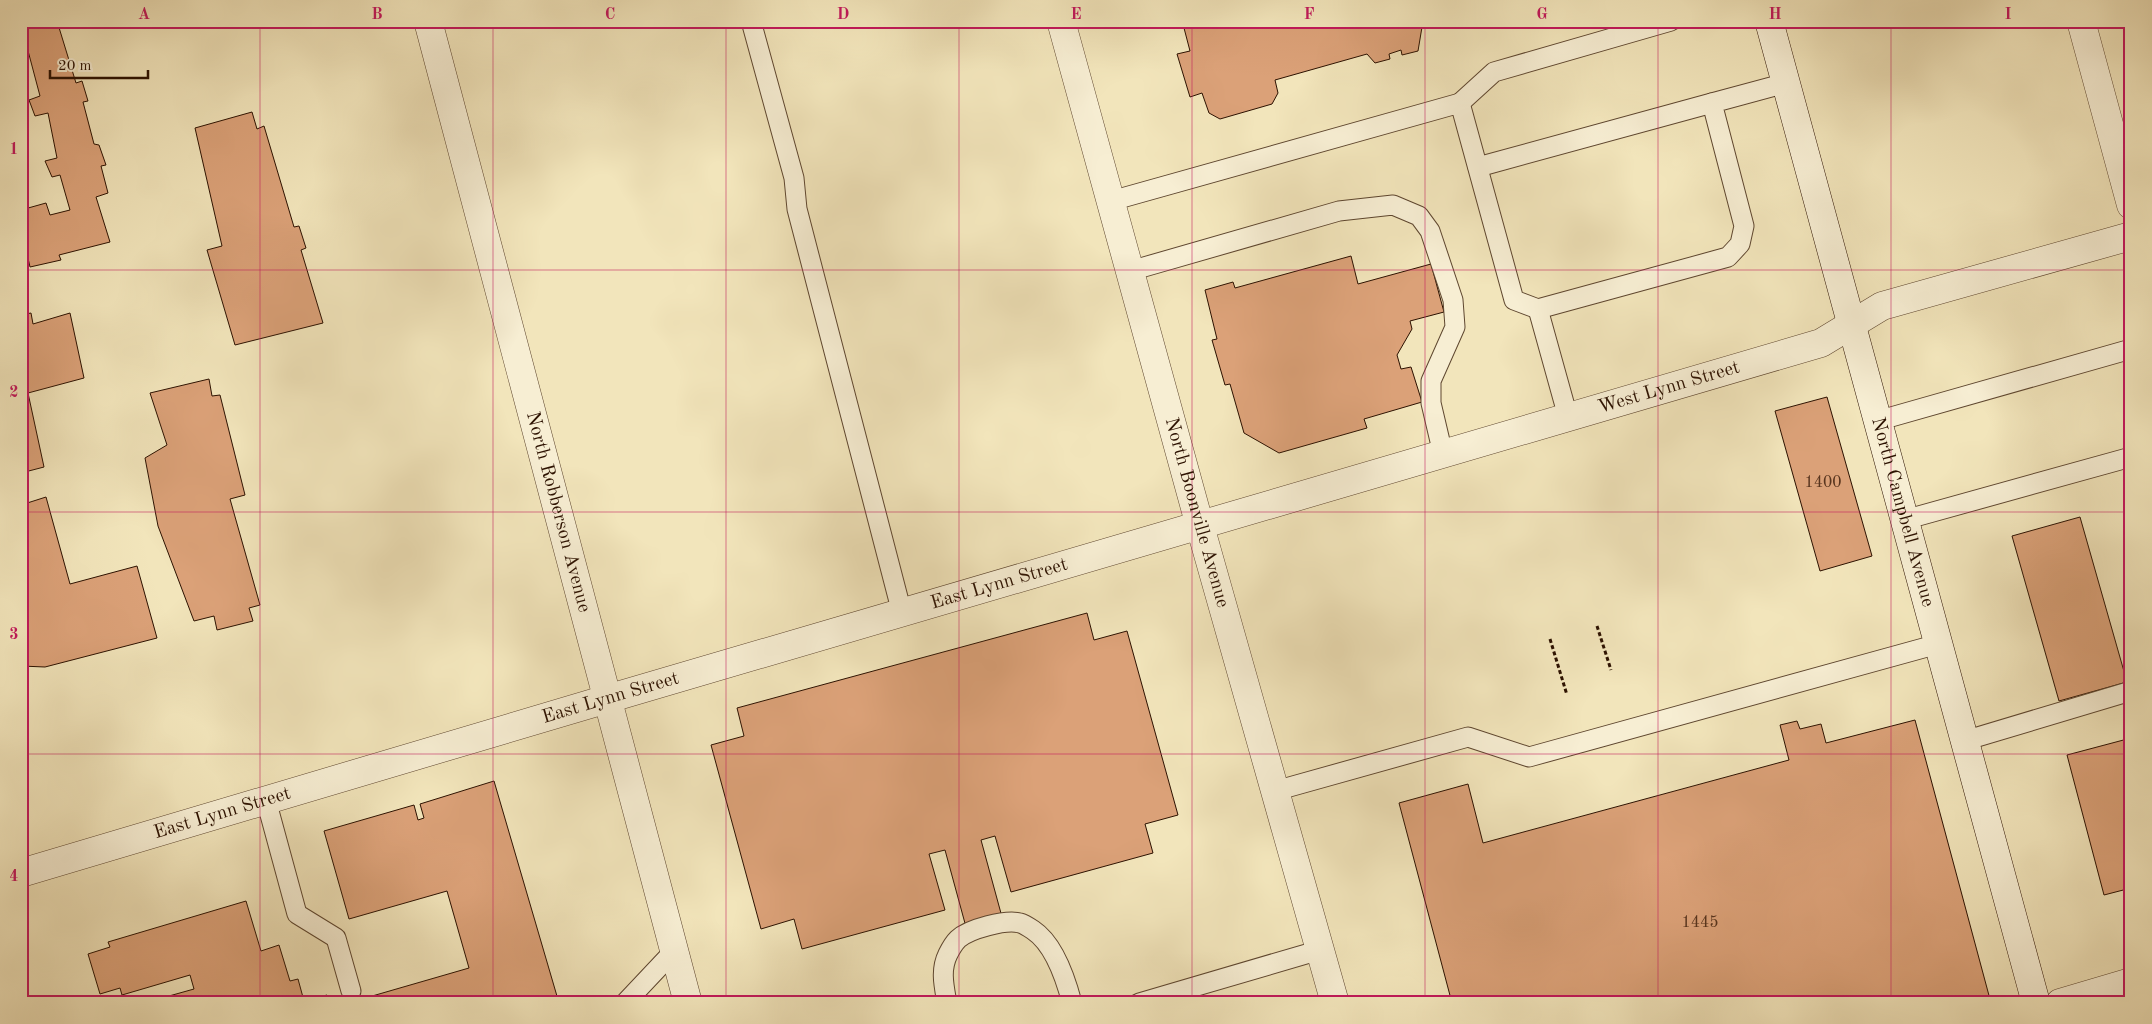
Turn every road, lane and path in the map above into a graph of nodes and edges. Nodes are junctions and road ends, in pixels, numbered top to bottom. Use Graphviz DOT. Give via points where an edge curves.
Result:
graph roads {
  1 [pos="428,21"];
  2 [pos="752,21"];
  3 [pos="1061,21"];
  4 [pos="1671,21"];
  5 [pos="1769,21"];
  6 [pos="2081,21"];
  7 [pos="1786,83"];
  8 [pos="1460,103"];
  9 [pos="1712,103"];
  10 [pos="1478,167"];
  11 [pos="1111,201"];
  12 [pos="2131,205"];
  13 [pos="2131,236"];
  14 [pos="1130,271"];
  15 [pos="1538,309"];
  16 [pos="1850,325"];
  17 [pos="2131,349"];
  18 [pos="1568,418"];
  19 [pos="1877,421"];
  20 [pos="1444,454"];
  21 [pos="2131,457"];
  22 [pos="1904,520"];
  23 [pos="1200,526"];
  24 [pos="902,613"];
  25 [pos="1597,626"];
  26 [pos="1550,639"];
  27 [pos="1938,644"];
  28 [pos="1611,670"];
  29 [pos="2131,690"];
  30 [pos="1566,695"];
  31 [pos="606,699"];
  32 [pos="1964,742"];
  33 [pos="1275,791"];
  34 [pos="266,800"];
  35 [pos="21,873"];
  36 [pos="674,950"];
  37 [pos="1320,950"];
  38 [pos="2131,982"];
  39 [pos="351,991"];
  40 [pos="1200,994"];
  41 [pos="624,1003"];
  42 [pos="688,1003"];
  43 [pos="947,1003"];
  44 [pos="1072,1003"];
  45 [pos="1139,1003"];
  46 [pos="1335,1003"];
  47 [pos="2036,1003"];
  48 [pos="2060,1003"];
  1 -- 31 [label="street, North Robberson Avenue"];
  2 -- 24 [label="lane" via="794,178 797,209"];
  3 -- 11 [label="street, North Boonville Avenue"];
  4 -- 8 [label="lane" via="1494,72"];
  5 -- 7 [label="street, North Campbell Avenue"];
  6 -- 12 [label="street"];
  7 -- 9 [label="lane"];
  7 -- 16 [label="street, North Campbell Avenue"];
  8 -- 10 [label="lane"];
  8 -- 11 [label="lane"];
  9 -- 10 [label="lane"];
  9 -- 15 [label="lane" via="1744,226 1740,244 1728,257"];
  10 -- 15 [label="lane" via="1514,300"];
  11 -- 14 [label="street, North Boonville Avenue"];
  13 -- 16 [label="street, West Lynn Street" via="1882,306"];
  14 -- 20 [label="lane" via="1339,211 1392,205 1419,216 1430,231 1453,300 1455,327 1431,381 1431,403"];
  14 -- 23 [label="street, North Boonville Avenue"];
  15 -- 18 [label="lane"];
  16 -- 18 [label="street, West Lynn Street" via="1821,343"];
  16 -- 19 [label="street, North Campbell Avenue"];
  17 -- 19 [label="lane"];
  18 -- 20 [label="street, West Lynn Street"];
  19 -- 22 [label="street, North Campbell Avenue"];
  20 -- 23 [label="street, West Lynn Street"];
  21 -- 22 [label="lane"];
  22 -- 27 [label="street, North Campbell Avenue"];
  23 -- 24 [label="street, East Lynn Street"];
  23 -- 33 [label="street, North Boonville Avenue"];
  24 -- 31 [label="street, East Lynn Street"];
  25 -- 28 [label="path"];
  26 -- 30 [label="path"];
  27 -- 32 [label="street, North Campbell Avenue"];
  27 -- 33 [label="lane" via="1529,756 1468,737"];
  29 -- 32 [label="lane"];
  31 -- 34 [label="street, East Lynn Street"];
  31 -- 36 [label="street, North Robberson Avenue"];
  32 -- 47 [label="street, North Campbell Avenue"];
  33 -- 37 [label="street, North Boonville Avenue"];
  34 -- 35 [label="street, East Lynn Street"];
  34 -- 39 [label="lane" via="297,914 336,938"];
  36 -- 41 [label="lane"];
  36 -- 42 [label="street, North Robberson Avenue"];
  37 -- 40 [label="lane"];
  37 -- 46 [label="street, North Boonville Avenue"];
  38 -- 48 [label="street"];
  40 -- 45 [label="lane"];
  43 -- 44 [label="lane" via="942,977 947,955 958,938 979,928 1020,922 1035,931 1051,951 1062,971"];
}
